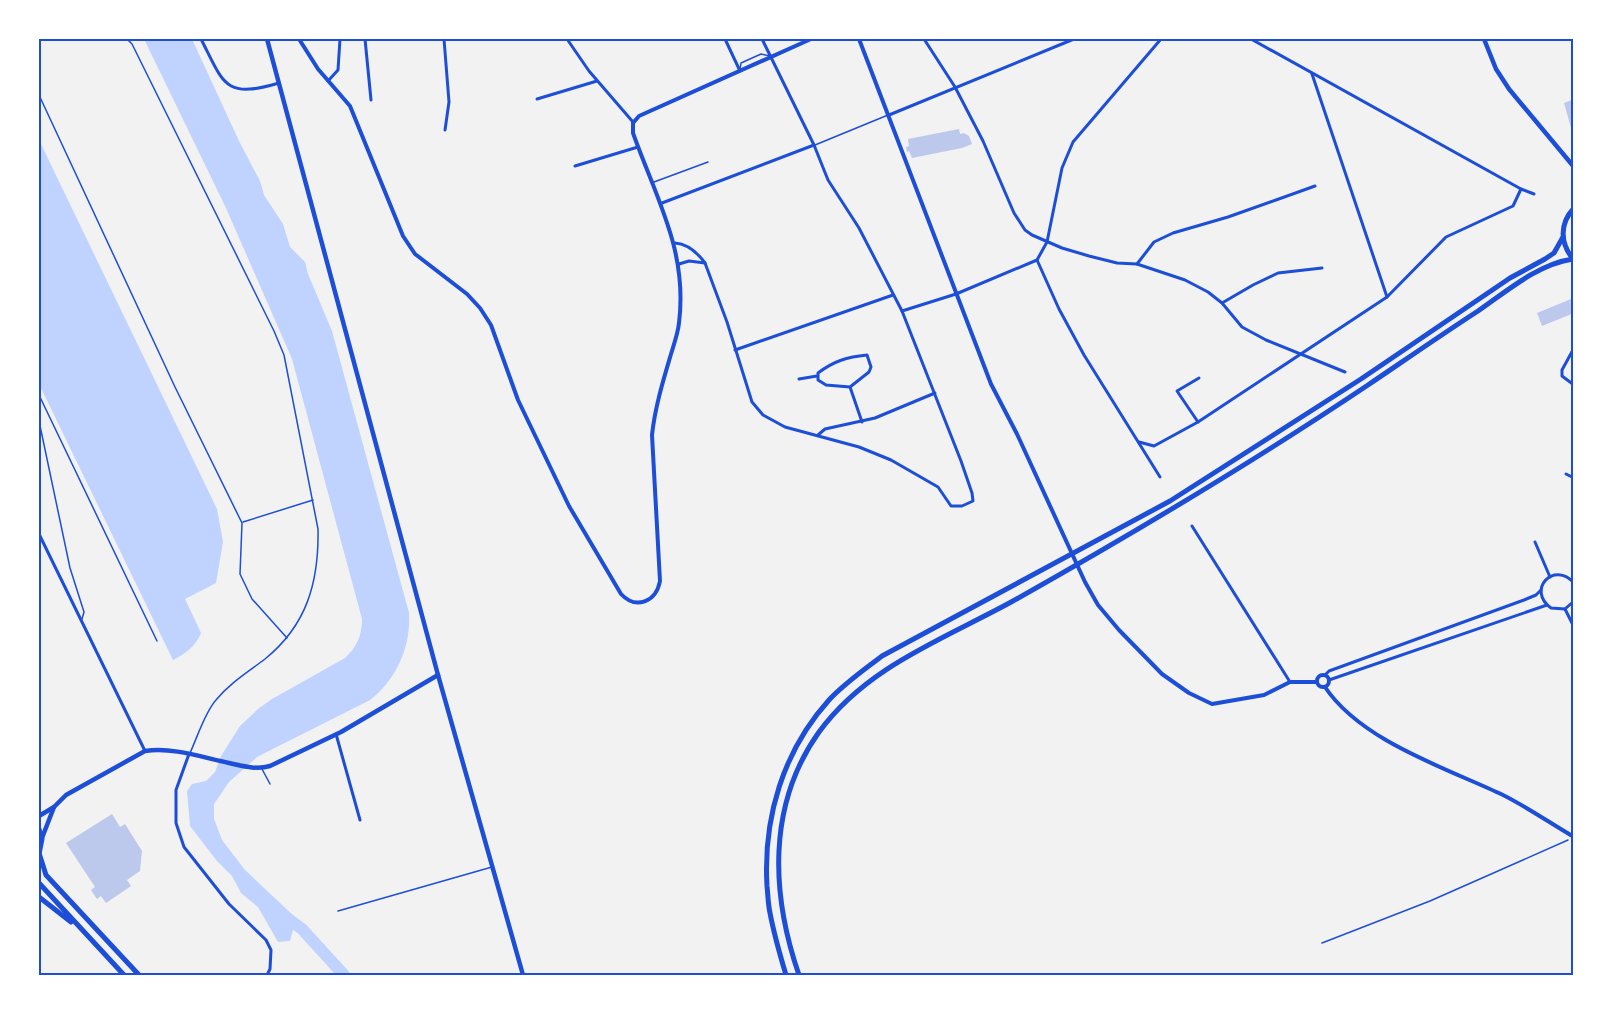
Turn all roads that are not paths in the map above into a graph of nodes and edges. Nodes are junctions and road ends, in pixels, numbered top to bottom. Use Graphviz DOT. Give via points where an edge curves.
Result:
graph roads {
  1 [pos="127,39"];
  2 [pos="201,39"];
  3 [pos="267,39"];
  4 [pos="299,39"];
  5 [pos="340,39"];
  6 [pos="365,39"];
  7 [pos="444,39"];
  8 [pos="567,39"];
  9 [pos="725,39"];
  10 [pos="762,39"];
  11 [pos="811,39"];
  12 [pos="859,39"];
  13 [pos="924,39"];
  14 [pos="1074,39"];
  15 [pos="1161,39"];
  16 [pos="1251,39"];
  17 [pos="1484,39"];
  18 [pos="771,56"];
  19 [pos="740,71"];
  20 [pos="1312,73"];
  21 [pos="328,81"];
  22 [pos="597,81"];
  23 [pos="279,83"];
  24 [pos="955,87"];
  25 [pos="39,95"];
  26 [pos="537,99"];
  27 [pos="371,100"];
  28 [pos="889,115"];
  29 [pos="633,123"];
  30 [pos="446,130"];
  31 [pos="814,145"];
  32 [pos="638,147"];
  33 [pos="708,162"];
  34 [pos="576,166"];
  35 [pos="1574,167"];
  36 [pos="653,182"];
  37 [pos="1315,186"];
  38 [pos="1521,189"];
  39 [pos="1534,194"];
  40 [pos="662,203"];
  41 [pos="1574,208"];
  42 [pos="1563,237"];
  43 [pos="1047,242"];
  44 [pos="675,243"];
  45 [pos="1037,260"];
  46 [pos="1574,260"];
  47 [pos="705,262"];
  48 [pos="679,264"];
  49 [pos="1137,264"];
  50 [pos="1322,268"];
  51 [pos="956,294"];
  52 [pos="893,295"];
  53 [pos="1387,297"];
  54 [pos="1222,303"];
  55 [pos="902,311"];
  56 [pos="1574,348"];
  57 [pos="735,350"];
  58 [pos="1301,354"];
  59 [pos="1345,372"];
  60 [pos="817,375"];
  61 [pos="1199,378"];
  62 [pos="799,380"];
  63 [pos="1574,385"];
  64 [pos="850,387"];
  65 [pos="935,393"];
  66 [pos="39,395"];
  67 [pos="39,421"];
  68 [pos="862,422"];
  69 [pos="1198,422"];
  70 [pos="818,435"];
  71 [pos="1139,442"];
  72 [pos="1566,474"];
  73 [pos="1160,477"];
  74 [pos="1574,478"];
  75 [pos="313,500"];
  76 [pos="242,523"];
  77 [pos="1192,526"];
  78 [pos="39,534"];
  79 [pos="1535,542"];
  80 [pos="1550,577"];
  81 [pos="1574,582"];
  82 [pos="1541,590"];
  83 [pos="1574,601"];
  84 [pos="1547,605"];
  85 [pos="1566,609"];
  86 [pos="82,621"];
  87 [pos="1574,627"];
  88 [pos="288,638"];
  89 [pos="157,641"];
  90 [pos="438,675"];
  91 [pos="1325,675"];
  92 [pos="1329,680"];
  93 [pos="1290,682"];
  94 [pos="1317,682"];
  95 [pos="1325,687"];
  96 [pos="336,734"];
  97 [pos="145,751"];
  98 [pos="189,754"];
  99 [pos="262,769"];
  100 [pos="270,784"];
  101 [pos="54,807"];
  102 [pos="39,816"];
  103 [pos="360,820"];
  104 [pos="39,829"];
  105 [pos="1574,837"];
  106 [pos="42,839"];
  107 [pos="39,853"];
  108 [pos="493,867"];
  109 [pos="39,883"];
  110 [pos="39,897"];
  111 [pos="338,911"];
  112 [pos="89,938"];
  113 [pos="124,975"];
  114 [pos="139,975"];
  115 [pos="267,975"];
  116 [pos="523,975"];
  117 [pos="786,975"];
  118 [pos="799,975"];
  1 -- 75 [label="lane" via="161,100 284,355"];
  2 -- 23 [label="street" via="219,75 237,90"];
  3 -- 23 [label="main road"];
  4 -- 21 [label="street"];
  5 -- 21 [label="street" via="338,70"];
  6 -- 27 [label="street"];
  7 -- 30 [label="street"];
  8 -- 22 [label="street"];
  9 -- 19 [label="street"];
  10 -- 18 [label="street"];
  11 -- 18 [label="street"];
  12 -- 28 [label="street"];
  13 -- 24 [label="street"];
  14 -- 24 [label="street"];
  15 -- 43 [label="street" via="1073,142 1060,176"];
  16 -- 20 [label="street"];
  17 -- 35 [label="main road" via="1509,89"];
  18 -- 19 [label="street"];
  18 -- 31 [label="street"];
  19 -- 29 [label="street" via="639,116"];
  20 -- 38 [label="street"];
  20 -- 53 [label="street"];
  21 -- 48 [label="street" via="350,106 403,236 423,260 467,294 492,325 518,400 569,507 621,594 637,603 654,596 660,581 652,435 679,324"];
  22 -- 26 [label="street"];
  22 -- 29 [label="street"];
  23 -- 90 [label="main road"];
  24 -- 28 [label="street"];
  24 -- 43 [label="street" via="1014,213 1025,230"];
  25 -- 76 [label="lane"];
  28 -- 31 [label="lane"];
  28 -- 51 [label="street"];
  29 -- 32 [label="street"];
  31 -- 40 [label="street"];
  31 -- 52 [label="street" via="828,180 859,228"];
  32 -- 34 [label="street"];
  32 -- 36 [label="street"];
  33 -- 36 [label="lane"];
  36 -- 40 [label="street"];
  37 -- 49 [label="street" via="1173,233 1154,242"];
  38 -- 39 [label="street"];
  38 -- 53 [label="street" via="1513,206 1446,237"];
  40 -- 44 [label="street"];
  41 -- 42 [label="main road" via="1565,221"];
  42 -- 46 [label="main road"];
  42 -- 117 [label="main road" via="1554,253 1170,501 882,656 855,676 809,725 778,787 766,862 769,912"];
  43 -- 45 [label="street"];
  43 -- 49 [label="street" via="1117,263"];
  44 -- 47 [label="street" via="684,244"];
  44 -- 48 [label="street"];
  45 -- 51 [label="street"];
  45 -- 71 [label="street" via="1084,355"];
  46 -- 118 [label="main road" via="1558,261 1534,274 1175,508 1012,602 888,667 863,685 819,733 790,791 780,828 777,862 781,909"];
  47 -- 48 [label="street"];
  47 -- 57 [label="street"];
  49 -- 54 [label="street" via="1185,280"];
  50 -- 54 [label="street" via="1278,273"];
  51 -- 55 [label="street"];
  51 -- 93 [label="street" via="991,384 1085,582 1119,630 1162,674 1212,704 1264,695"];
  52 -- 55 [label="street"];
  52 -- 57 [label="street"];
  53 -- 58 [label="street"];
  54 -- 58 [label="street" via="1242,327"];
  55 -- 65 [label="street"];
  56 -- 63 [label="street" via="1562,370 1562,376"];
  57 -- 70 [label="street" via="752,402 763,415 785,427"];
  58 -- 59 [label="street"];
  58 -- 69 [label="street"];
  60 -- 62 [label="street"];
  60 -- 64 [label="street" via="826,385"];
  60 -- 64 [label="street" via="843,358 867,355 872,367"];
  61 -- 69 [label="street" via="1177,391"];
  64 -- 68 [label="street"];
  65 -- 68 [label="street"];
  65 -- 70 [label="street" via="972,493 973,501 962,506 951,506 938,487 891,460"];
  66 -- 89 [label="lane"];
  67 -- 86 [label="lane" via="70,568 84,612"];
  68 -- 70 [label="street" via="825,429"];
  69 -- 71 [label="street" via="1154,446"];
  71 -- 73 [label="street"];
  72 -- 74 [label="street"];
  75 -- 76 [label="lane"];
  75 -- 88 [label="lane" via="319,556 313,588"];
  76 -- 88 [label="lane" via="240,574 252,599"];
  77 -- 93 [label="street"];
  78 -- 86 [label="street"];
  79 -- 80 [label="street"];
  80 -- 81 [label="street" via="1560,574"];
  80 -- 82 [label="street"];
  82 -- 84 [label="street"];
  82 -- 91 [label="street" via="1524,600 1329,670"];
  83 -- 85 [label="street"];
  84 -- 85 [label="street" via="1556,610"];
  84 -- 92 [label="street"];
  85 -- 87 [label="street"];
  86 -- 97 [label="street"];
  88 -- 98 [label="lane" via="213,702"];
  90 -- 96 [label="main road"];
  90 -- 108 [label="main road"];
  91 -- 92 [label="street"];
  91 -- 94 [label="street" via="1318,677"];
  92 -- 95 [label="street"];
  93 -- 94 [label="street"];
  94 -- 95 [label="street"];
  95 -- 105 [label="street" via="1348,712 1396,745 1504,796"];
  96 -- 99 [label="main road"];
  96 -- 103 [label="street"];
  97 -- 98 [label="main road"];
  97 -- 101 [label="main road" via="66,795"];
  98 -- 99 [label="main road"];
  98 -- 115 [label="street" via="176,790 176,823 184,848 229,904 266,940 271,950"];
  99 -- 100 [label="lane"];
  101 -- 102 [label="main road"];
  101 -- 106 [label="main road"];
  104 -- 106 [label="main road"];
  106 -- 107 [label="main road"];
  107 -- 114 [label="main road" via="46,875"];
  108 -- 111 [label="lane"];
  108 -- 116 [label="main road"];
  109 -- 112 [label="main road"];
  110 -- 112 [label="main road"];
  112 -- 113 [label="main road"];
}
